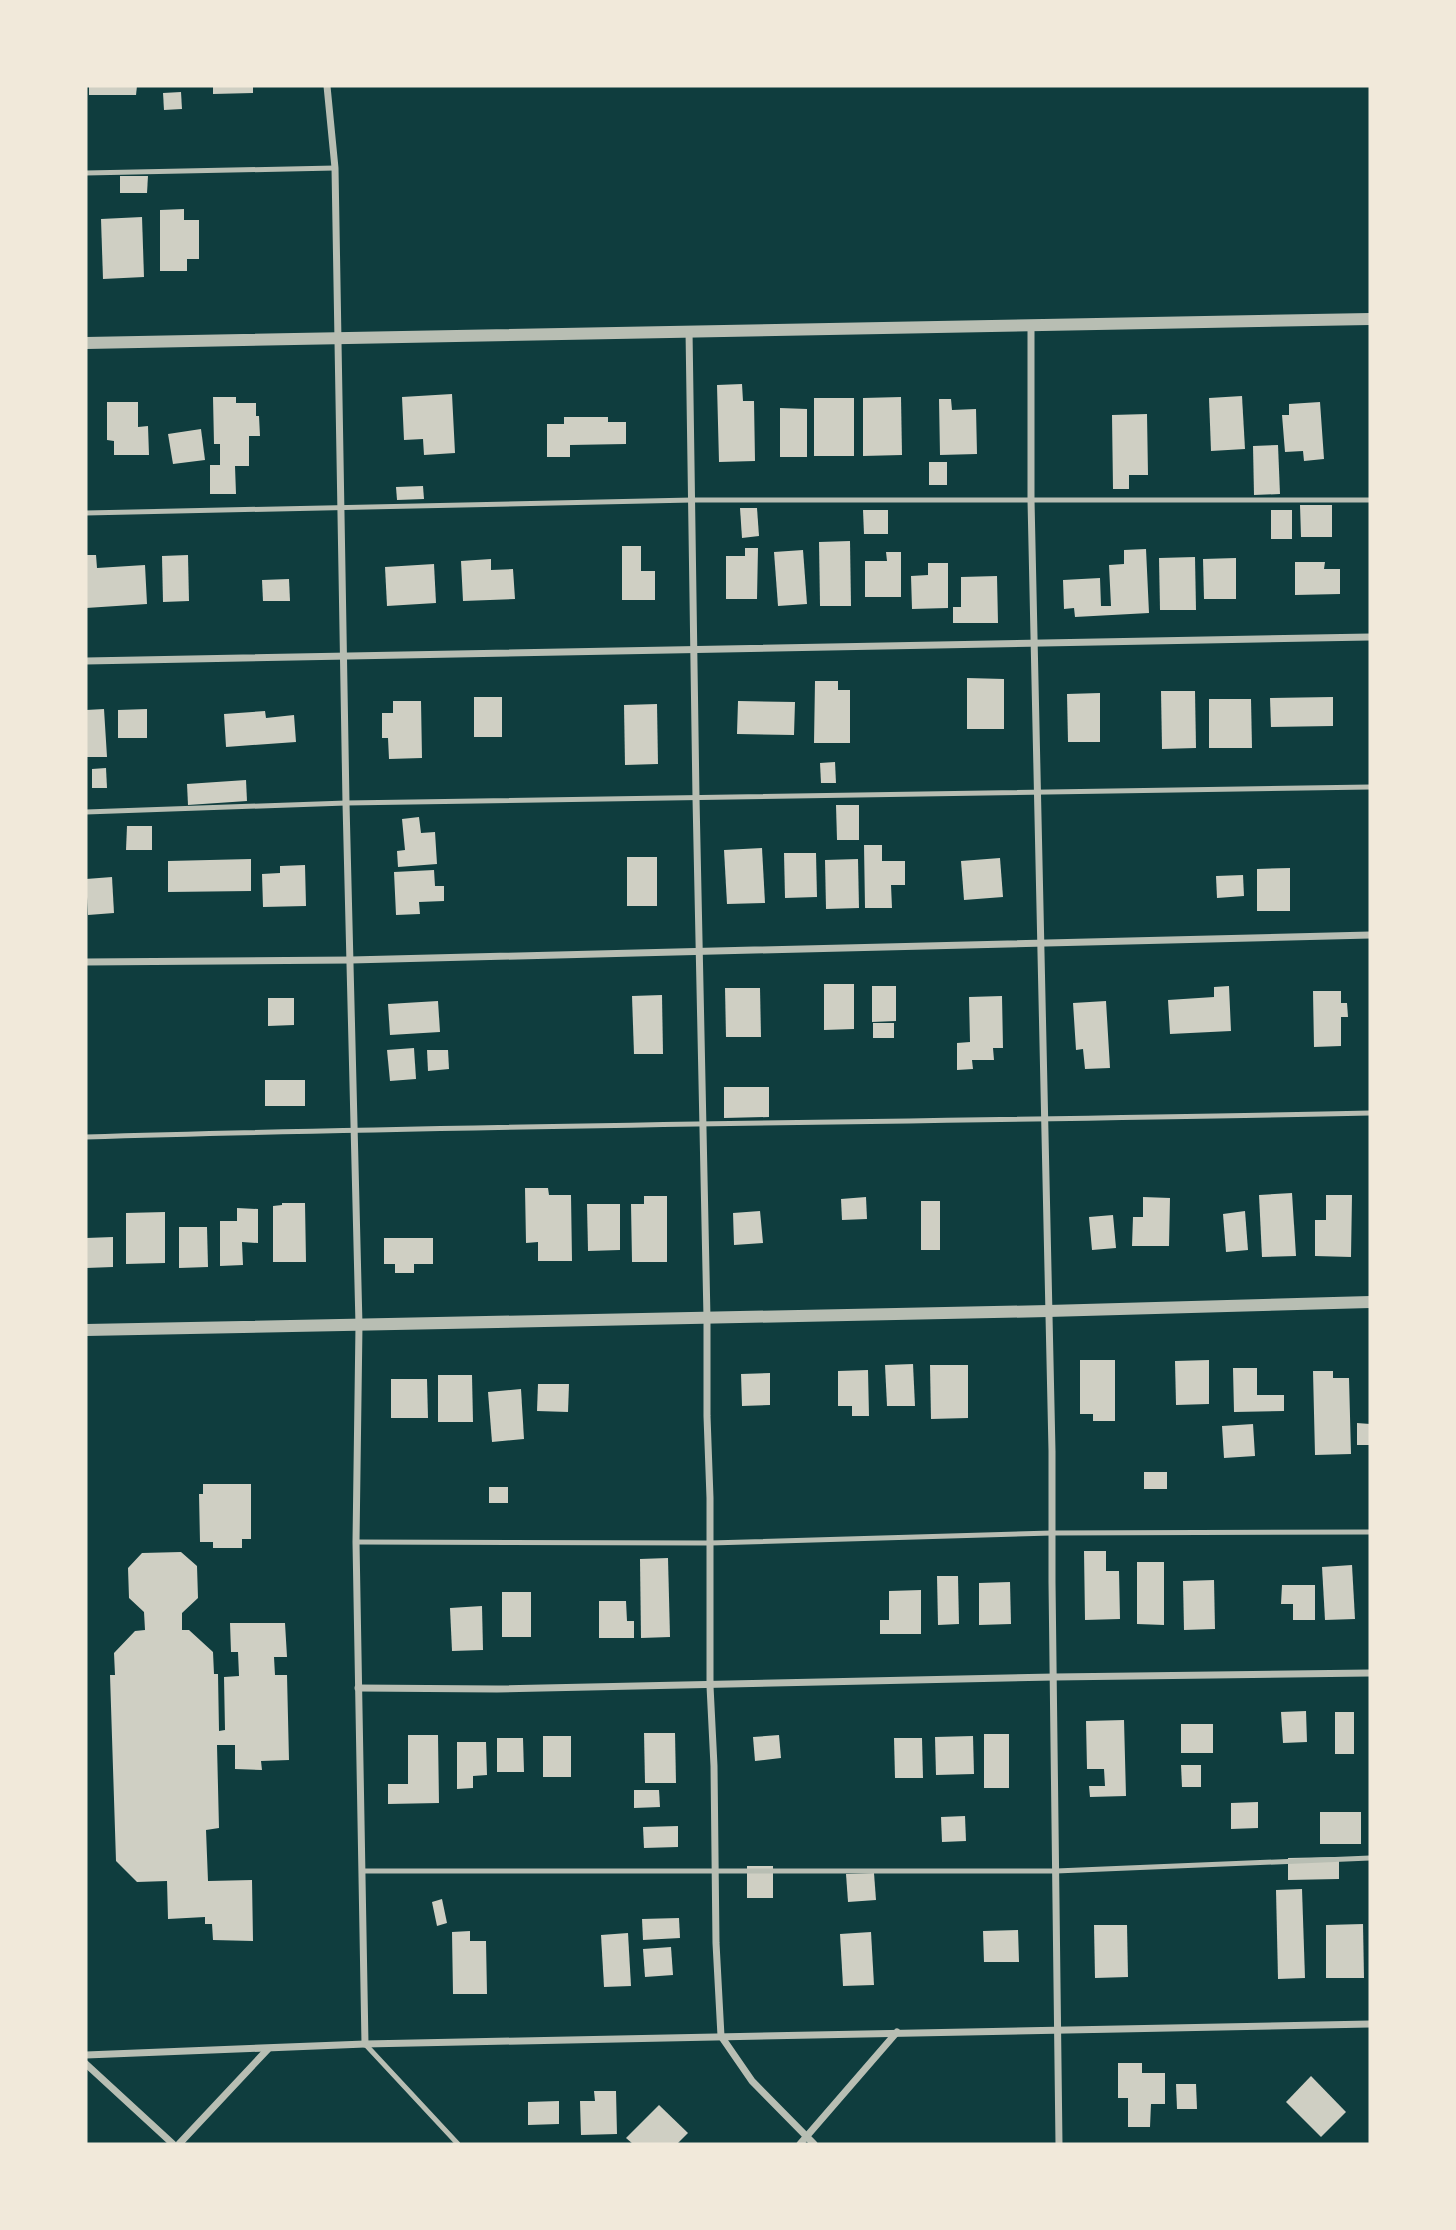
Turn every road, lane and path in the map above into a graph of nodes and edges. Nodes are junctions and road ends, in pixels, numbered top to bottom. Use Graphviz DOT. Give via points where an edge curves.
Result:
graph roads {
  1 [pos="327,86"];
  2 [pos="335,168"];
  3 [pos="86,173"];
  4 [pos="1370,319"];
  5 [pos="1031,326"];
  6 [pos="689,330"];
  7 [pos="337,337"];
  8 [pos="86,343"];
  9 [pos="692,500"];
  10 [pos="1031,500"];
  11 [pos="1370,500"];
  12 [pos="341,507"];
  13 [pos="86,513"];
  14 [pos="1370,637"];
  15 [pos="1035,645"];
  16 [pos="695,650"];
  17 [pos="345,657"];
  18 [pos="86,661"];
  19 [pos="1370,787"];
  20 [pos="1038,791"];
  21 [pos="696,798"];
  22 [pos="346,803"];
  23 [pos="86,812"];
  24 [pos="1370,935"];
  25 [pos="1041,942"];
  26 [pos="700,951"];
  27 [pos="351,960"];
  28 [pos="86,961"];
  29 [pos="1370,1113"];
  30 [pos="1044,1120"];
  31 [pos="702,1125"];
  32 [pos="353,1129"];
  33 [pos="86,1137"];
  34 [pos="1370,1302"];
  35 [pos="1048,1311"];
  36 [pos="707,1318"];
  37 [pos="359,1325"];
  38 [pos="86,1330"];
  39 [pos="1370,1532"];
  40 [pos="1052,1533"];
  41 [pos="356,1542"];
  42 [pos="710,1543"];
  43 [pos="1370,1673"];
  44 [pos="1054,1677"];
  45 [pos="710,1686"];
  46 [pos="358,1688"];
  47 [pos="1370,1858"];
  48 [pos="362,1871"];
  49 [pos="1056,1871"];
  50 [pos="715,1872"];
  51 [pos="1370,2024"];
  52 [pos="1057,2030"];
  53 [pos="897,2032"];
  54 [pos="721,2036"];
  55 [pos="365,2044"];
  56 [pos="268,2049"];
  57 [pos="86,2055"];
  58 [pos="86,2064"];
  59 [pos="806,2137"];
  60 [pos="173,2144"];
  61 [pos="179,2144"];
  62 [pos="458,2144"];
  63 [pos="800,2144"];
  64 [pos="814,2144"];
  65 [pos="1059,2144"];
  1 -- 2 [label="street"];
  2 -- 3 [label="lane"];
  2 -- 7 [label="street"];
  4 -- 5 [label="street"];
  5 -- 6 [label="street"];
  5 -- 10 [label="street"];
  6 -- 7 [label="street"];
  6 -- 9 [label="street"];
  7 -- 8 [label="street"];
  7 -- 12 [label="street"];
  9 -- 10 [label="lane"];
  9 -- 12 [label="lane"];
  9 -- 16 [label="street"];
  10 -- 11 [label="lane"];
  10 -- 15 [label="street"];
  12 -- 13 [label="lane"];
  12 -- 17 [label="street"];
  14 -- 15 [label="street"];
  15 -- 16 [label="street"];
  15 -- 20 [label="street"];
  16 -- 17 [label="street"];
  16 -- 21 [label="street"];
  17 -- 18 [label="street"];
  17 -- 22 [label="street"];
  19 -- 20 [label="lane"];
  20 -- 21 [label="lane"];
  20 -- 25 [label="street"];
  21 -- 22 [label="lane"];
  21 -- 26 [label="street"];
  22 -- 23 [label="lane"];
  22 -- 27 [label="street"];
  24 -- 25 [label="street"];
  25 -- 26 [label="street"];
  25 -- 30 [label="street"];
  26 -- 27 [label="street"];
  26 -- 31 [label="street"];
  27 -- 28 [label="street"];
  27 -- 32 [label="street"];
  29 -- 30 [label="lane"];
  30 -- 31 [label="lane"];
  30 -- 35 [label="street"];
  31 -- 32 [label="lane"];
  31 -- 36 [label="street"];
  32 -- 33 [label="lane"];
  32 -- 37 [label="street"];
  34 -- 35 [label="street"];
  35 -- 36 [label="street"];
  35 -- 40 [label="street"];
  36 -- 37 [label="street"];
  36 -- 42 [label="street"];
  37 -- 38 [label="street"];
  37 -- 41 [label="street"];
  39 -- 40 [label="lane"];
  40 -- 42 [label="lane"];
  40 -- 44 [label="street"];
  41 -- 42 [label="lane"];
  41 -- 46 [label="street"];
  42 -- 45 [label="street"];
  43 -- 44 [label="street"];
  44 -- 45 [label="street"];
  44 -- 49 [label="street"];
  45 -- 46 [label="street"];
  45 -- 50 [label="street"];
  46 -- 48 [label="street"];
  47 -- 49 [label="lane"];
  48 -- 50 [label="lane"];
  48 -- 55 [label="street"];
  49 -- 50 [label="lane"];
  49 -- 52 [label="street"];
  50 -- 54 [label="street"];
  51 -- 52 [label="street"];
  52 -- 53 [label="street"];
  52 -- 65 [label="street"];
  53 -- 54 [label="street"];
  53 -- 59 [label="street"];
  54 -- 55 [label="street"];
  54 -- 59 [label="street" via="752,2081"];
  55 -- 56 [label="street"];
  55 -- 62 [label="lane"];
  56 -- 57 [label="street"];
  56 -- 61 [label="street"];
  58 -- 60 [label="street"];
  59 -- 63 [label="street"];
  59 -- 64 [label="street"];
}
